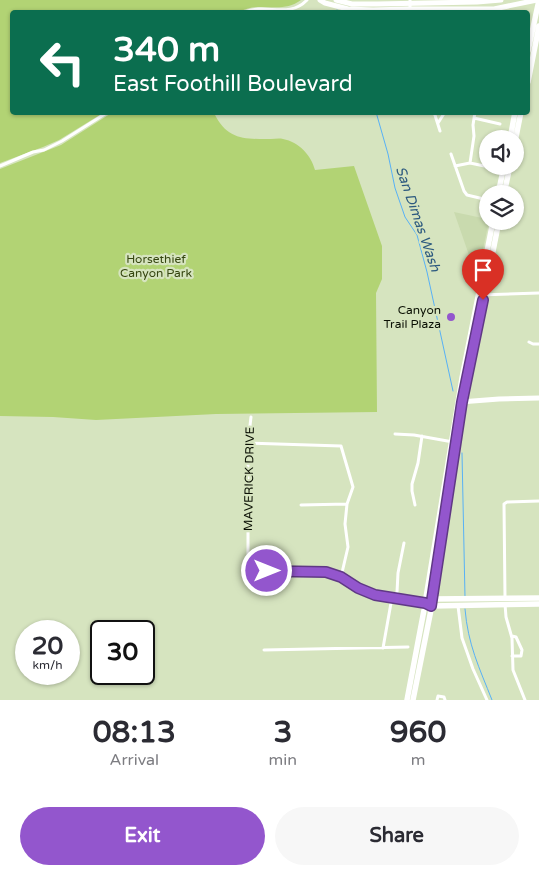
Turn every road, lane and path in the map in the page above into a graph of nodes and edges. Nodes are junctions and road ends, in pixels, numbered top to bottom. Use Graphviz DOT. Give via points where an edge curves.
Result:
graph roads {
  1 [pos="307,0"];
  2 [pos="320,0"];
  3 [pos="336,0"];
  4 [pos="501,0"];
  5 [pos="538,0"];
  6 [pos="410,6"];
  7 [pos="253,10"];
  8 [pos="285,10"];
  9 [pos="285,10"];
  10 [pos="444,10"];
  11 [pos="539,26"];
  12 [pos="530,41"];
  13 [pos="530,72"];
  14 [pos="103,115"];
  15 [pos="435,115"];
  16 [pos="443,115"];
  17 [pos="474,115"];
  18 [pos="514,115"];
  19 [pos="520,115"];
  20 [pos="474,118"];
  21 [pos="438,123"];
  22 [pos="500,124"];
  23 [pos="511,130"];
  24 [pos="517,130"];
  25 [pos="440,131"];
  26 [pos="451,154"];
  27 [pos="470,163"];
  28 [pos="479,165"];
  29 [pos="0,166"];
  30 [pos="455,166"];
  31 [pos="479,198"];
  32 [pos="492,230"];
  33 [pos="497,230"];
  34 [pos="539,293"];
  35 [pos="481,294"];
  36 [pos="528,342"];
  37 [pos="539,344"];
  38 [pos="539,398"];
  39 [pos="460,402"];
  40 [pos="251,416"];
  41 [pos="396,434"];
  42 [pos="422,436"];
  43 [pos="248,442"];
  44 [pos="453,442"];
  45 [pos="539,501"];
  46 [pos="347,504"];
  47 [pos="301,505"];
  48 [pos="415,505"];
  49 [pos="404,544"];
  50 [pos="341,577"];
  51 [pos="394,598"];
  52 [pos="539,598"];
  53 [pos="505,601"];
  54 [pos="425,603"];
  55 [pos="432,603"];
  56 [pos="464,603"];
  57 [pos="539,604"];
  58 [pos="512,636"];
  59 [pos="408,647"];
  60 [pos="383,648"];
  61 [pos="264,650"];
  62 [pos="512,656"];
  63 [pos="407,700"];
  64 [pos="413,700"];
  65 [pos="437,700"];
  66 [pos="445,700"];
  67 [pos="487,700"];
  68 [pos="525,700"];
  1 -- 8 [label="street" via="296,9"];
  2 -- 6 [label="street" via="348,9"];
  3 -- 6 [label="street" via="352,4"];
  4 -- 6 [label="street"];
  5 -- 10 [label="street" via="494,9"];
  5 -- 12 [label="main road"];
  6 -- 10 [label="street"];
  7 -- 9 [label="street"];
  11 -- 13 [label="main road"];
  14 -- 29 [label="street" via="44,150"];
  15 -- 21 [label="street"];
  16 -- 21 [label="street"];
  17 -- 20 [label="street"];
  18 -- 23 [label="main road"];
  19 -- 24 [label="main road"];
  20 -- 22 [label="street"];
  20 -- 27 [label="street"];
  21 -- 25 [label="street"];
  26 -- 30 [label="street"];
  27 -- 28 [label="street"];
  27 -- 30 [label="street"];
  30 -- 31 [label="street" via="467,196"];
  32 -- 35 [label="main road"];
  33 -- 35 [label="main road"];
  34 -- 35 [label="street"];
  35 -- 39 [label="main road"];
  36 -- 37 [label="street"];
  38 -- 39 [label="street"];
  39 -- 44 [label="main road"];
  40 -- 43 [label="street, MAVERICK DRIVE"];
  41 -- 42 [label="street"];
  42 -- 44 [label="street"];
  42 -- 48 [label="street" via="412,484"];
  43 -- 46 [label="street" via="341,446 353,487"];
  43 -- 50 [label="street, MAVERICK DRIVE" via="248,571 326,572"];
  44 -- 54 [label="main road"];
  44 -- 55 [label="main road"];
  45 -- 53 [label="street" via="504,504"];
  46 -- 47 [label="street"];
  46 -- 50 [label="street" via="348,547"];
  49 -- 51 [label="street"];
  50 -- 51 [label="street" via="375,595"];
  51 -- 54 [label="street"];
  51 -- 60 [label="street"];
  52 -- 53 [label="main road"];
  53 -- 56 [label="main road"];
  53 -- 57 [label="main road"];
  53 -- 58 [label="street"];
  54 -- 55 [label="main road"];
  54 -- 63 [label="main road"];
  55 -- 56 [label="main road"];
  55 -- 64 [label="main road"];
  56 -- 67 [label="street" via="462,638"];
  58 -- 62 [label="street"];
  58 -- 62 [label="street" via="516,637 522,650 521,656"];
  59 -- 60 [label="street"];
  60 -- 61 [label="street"];
  62 -- 68 [label="street" via="513,670"];
  65 -- 66 [label="street" via="438,696"];
}
